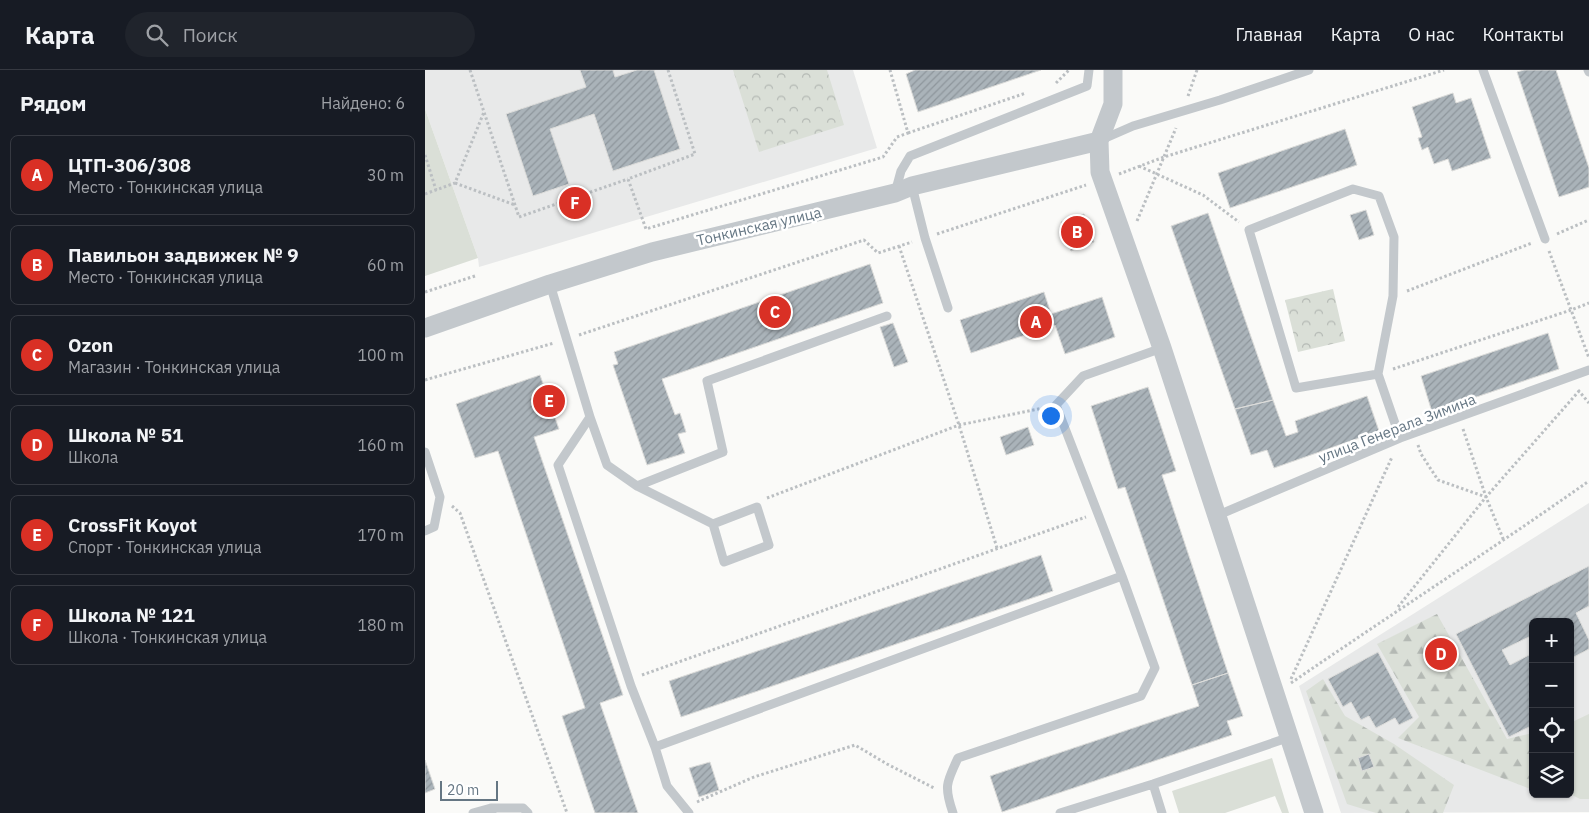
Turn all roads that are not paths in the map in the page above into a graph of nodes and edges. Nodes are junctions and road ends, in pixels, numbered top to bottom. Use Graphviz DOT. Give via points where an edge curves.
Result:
graph roads {
  1 [pos="1089,70"];
  2 [pos="1113,70"];
  3 [pos="1309,70"];
  4 [pos="1483,70"];
  5 [pos="1099,141"];
  6 [pos="903,190"];
  7 [pos="1545,239"];
  8 [pos="550,284"];
  9 [pos="948,308"];
  10 [pos="887,316"];
  11 [pos="425,328"];
  12 [pos="1162,348"];
  13 [pos="1589,370"];
  14 [pos="1378,374"];
  15 [pos="590,417"];
  16 [pos="1400,438"];
  17 [pos="425,452"];
  18 [pos="637,486"];
  19 [pos="1216,516"];
  20 [pos="713,524"];
  21 [pos="425,531"];
  22 [pos="1122,576"];
  23 [pos="1290,737"];
  24 [pos="655,747"];
  25 [pos="1153,784"];
  26 [pos="492,810"];
  27 [pos="687,810"];
  28 [pos="473,813"];
  29 [pos="528,813"];
  30 [pos="953,813"];
  31 [pos="1060,813"];
  32 [pos="1162,813"];
  33 [pos="1314,813"];
  1 -- 6 [label="lane" via="1087,86 910,156 901,171"];
  2 -- 5 [label="street" via="1113,104"];
  3 -- 5 [label="lane" via="1133,126"];
  4 -- 7 [label="lane"];
  5 -- 6 [label="street, Тонкинская улица"];
  5 -- 12 [label="street" via="1100,172"];
  6 -- 8 [label="street, Тонкинская улица" via="652,252"];
  6 -- 9 [label="lane" via="925,238"];
  8 -- 11 [label="street, Тонкинская улица"];
  8 -- 15 [label="lane"];
  10 -- 18 [label="lane" via="707,381 723,452"];
  12 -- 19 [label="street"];
  12 -- 22 [label="lane" via="1083,376 1056,405"];
  13 -- 16 [label="lane, улица Генерала Зимина"];
  14 -- 14 [label="lane" via="1296,388 1249,230 1353,189 1379,196 1394,237 1393,296"];
  14 -- 16 [label="lane"];
  15 -- 18 [label="lane" via="607,465"];
  15 -- 24 [label="lane" via="558,465"];
  16 -- 19 [label="lane, улица Генерала Зимина"];
  17 -- 21 [label="lane" via="440,497 434,527"];
  18 -- 20 [label="lane"];
  19 -- 23 [label="street"];
  20 -- 20 [label="lane" via="757,507 769,546 724,562"];
  22 -- 24 [label="lane"];
  22 -- 30 [label="lane" via="1155,668 1141,696 957,758 948,777 946,794"];
  23 -- 25 [label="lane"];
  23 -- 33 [label="street"];
  24 -- 27 [label="lane" via="667,786"];
  25 -- 31 [label="lane"];
  25 -- 32 [label="lane"];
  26 -- 28 [label="lane"];
  26 -- 29 [label="lane" via="523,808"];
}
